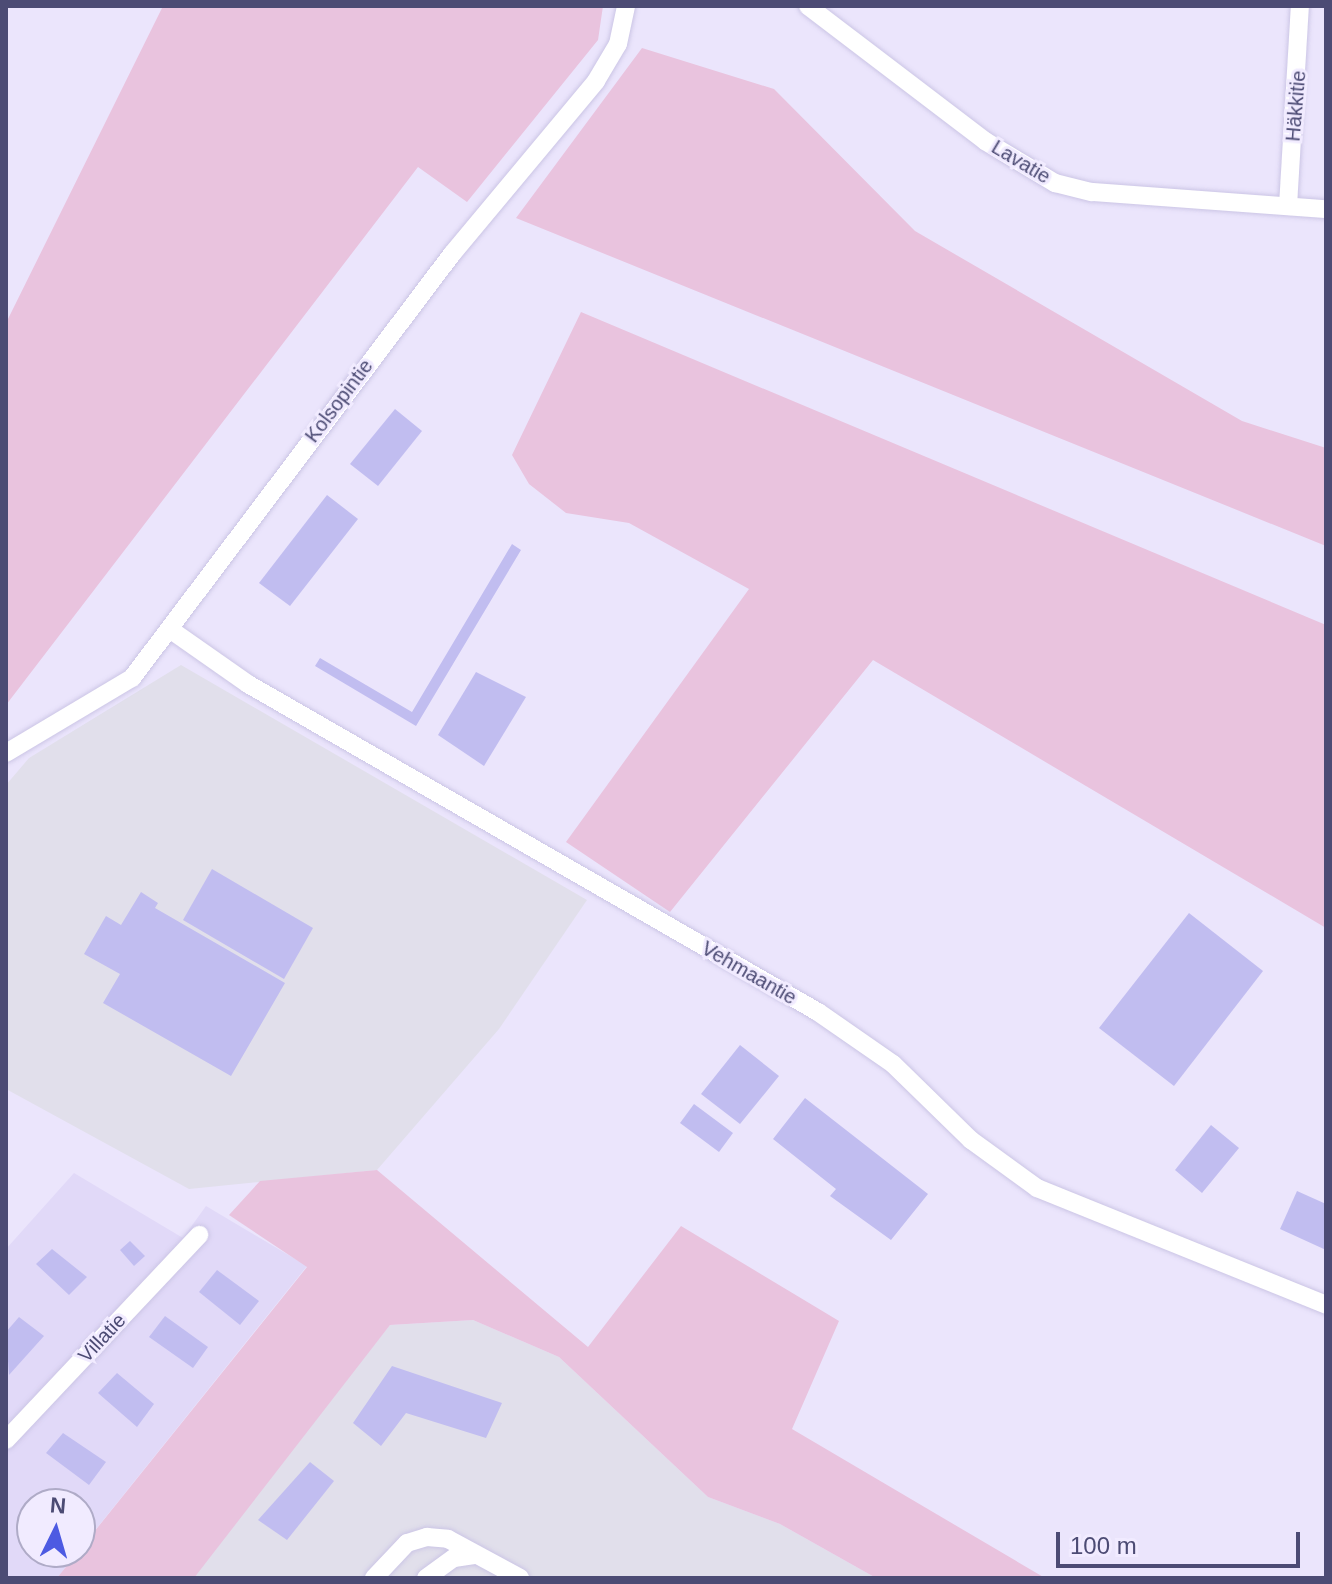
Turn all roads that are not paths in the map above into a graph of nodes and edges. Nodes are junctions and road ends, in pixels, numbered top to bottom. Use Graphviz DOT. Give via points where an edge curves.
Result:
graph roads {
  1 [pos="626,6"];
  2 [pos="808,6"];
  3 [pos="1300,6"];
  4 [pos="1288,206"];
  5 [pos="1326,209"];
  6 [pos="171,630"];
  7 [pos="6,753"];
  8 [pos="199,1235"];
  9 [pos="1326,1305"];
  10 [pos="6,1440"];
  11 [pos="476,1555"];
  12 [pos="374,1578"];
  13 [pos="426,1578"];
  14 [pos="520,1578"];
  1 -- 6 [label="street, Kolsopintie" via="618,44 596,81 332,408"];
  2 -- 4 [label="street, Lavatie" via="985,141 1055,183 1092,192"];
  3 -- 4 [label="street, Häkkitie"];
  4 -- 5 [label="street, Lavatie"];
  6 -- 7 [label="street, Kolsopintie" via="132,678"];
  6 -- 9 [label="street, Vehmaantie" via="248,684 818,1012 893,1064 971,1140 1037,1188"];
  8 -- 10 [label="street, Villatie"];
  11 -- 12 [label="street" via="448,1539 427,1537 407,1543"];
  11 -- 13 [label="street" via="454,1558"];
  11 -- 14 [label="street"];
}
